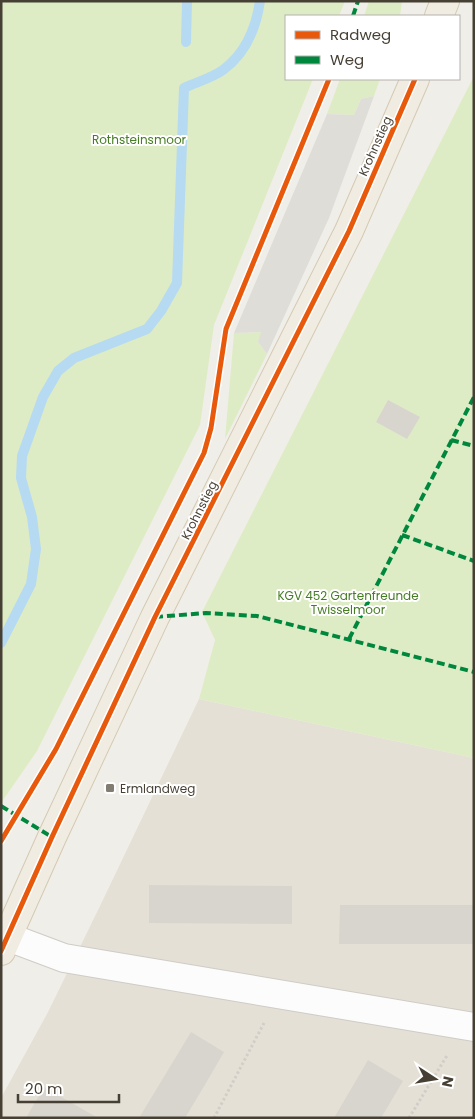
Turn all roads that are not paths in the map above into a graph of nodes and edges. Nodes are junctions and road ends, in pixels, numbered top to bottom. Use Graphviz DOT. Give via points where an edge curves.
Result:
graph roads {
  1 [pos="445,1"];
  2 [pos="439,15"];
  3 [pos="415,80"];
  4 [pos="4,944"];
  5 [pos="469,1027"];
  1 -- 2 [label="main road"];
  3 -- 4 [label="main road, Krohnstieg" via="349,231 156,617"];
  4 -- 5 [label="street" via="64,958"];
}
